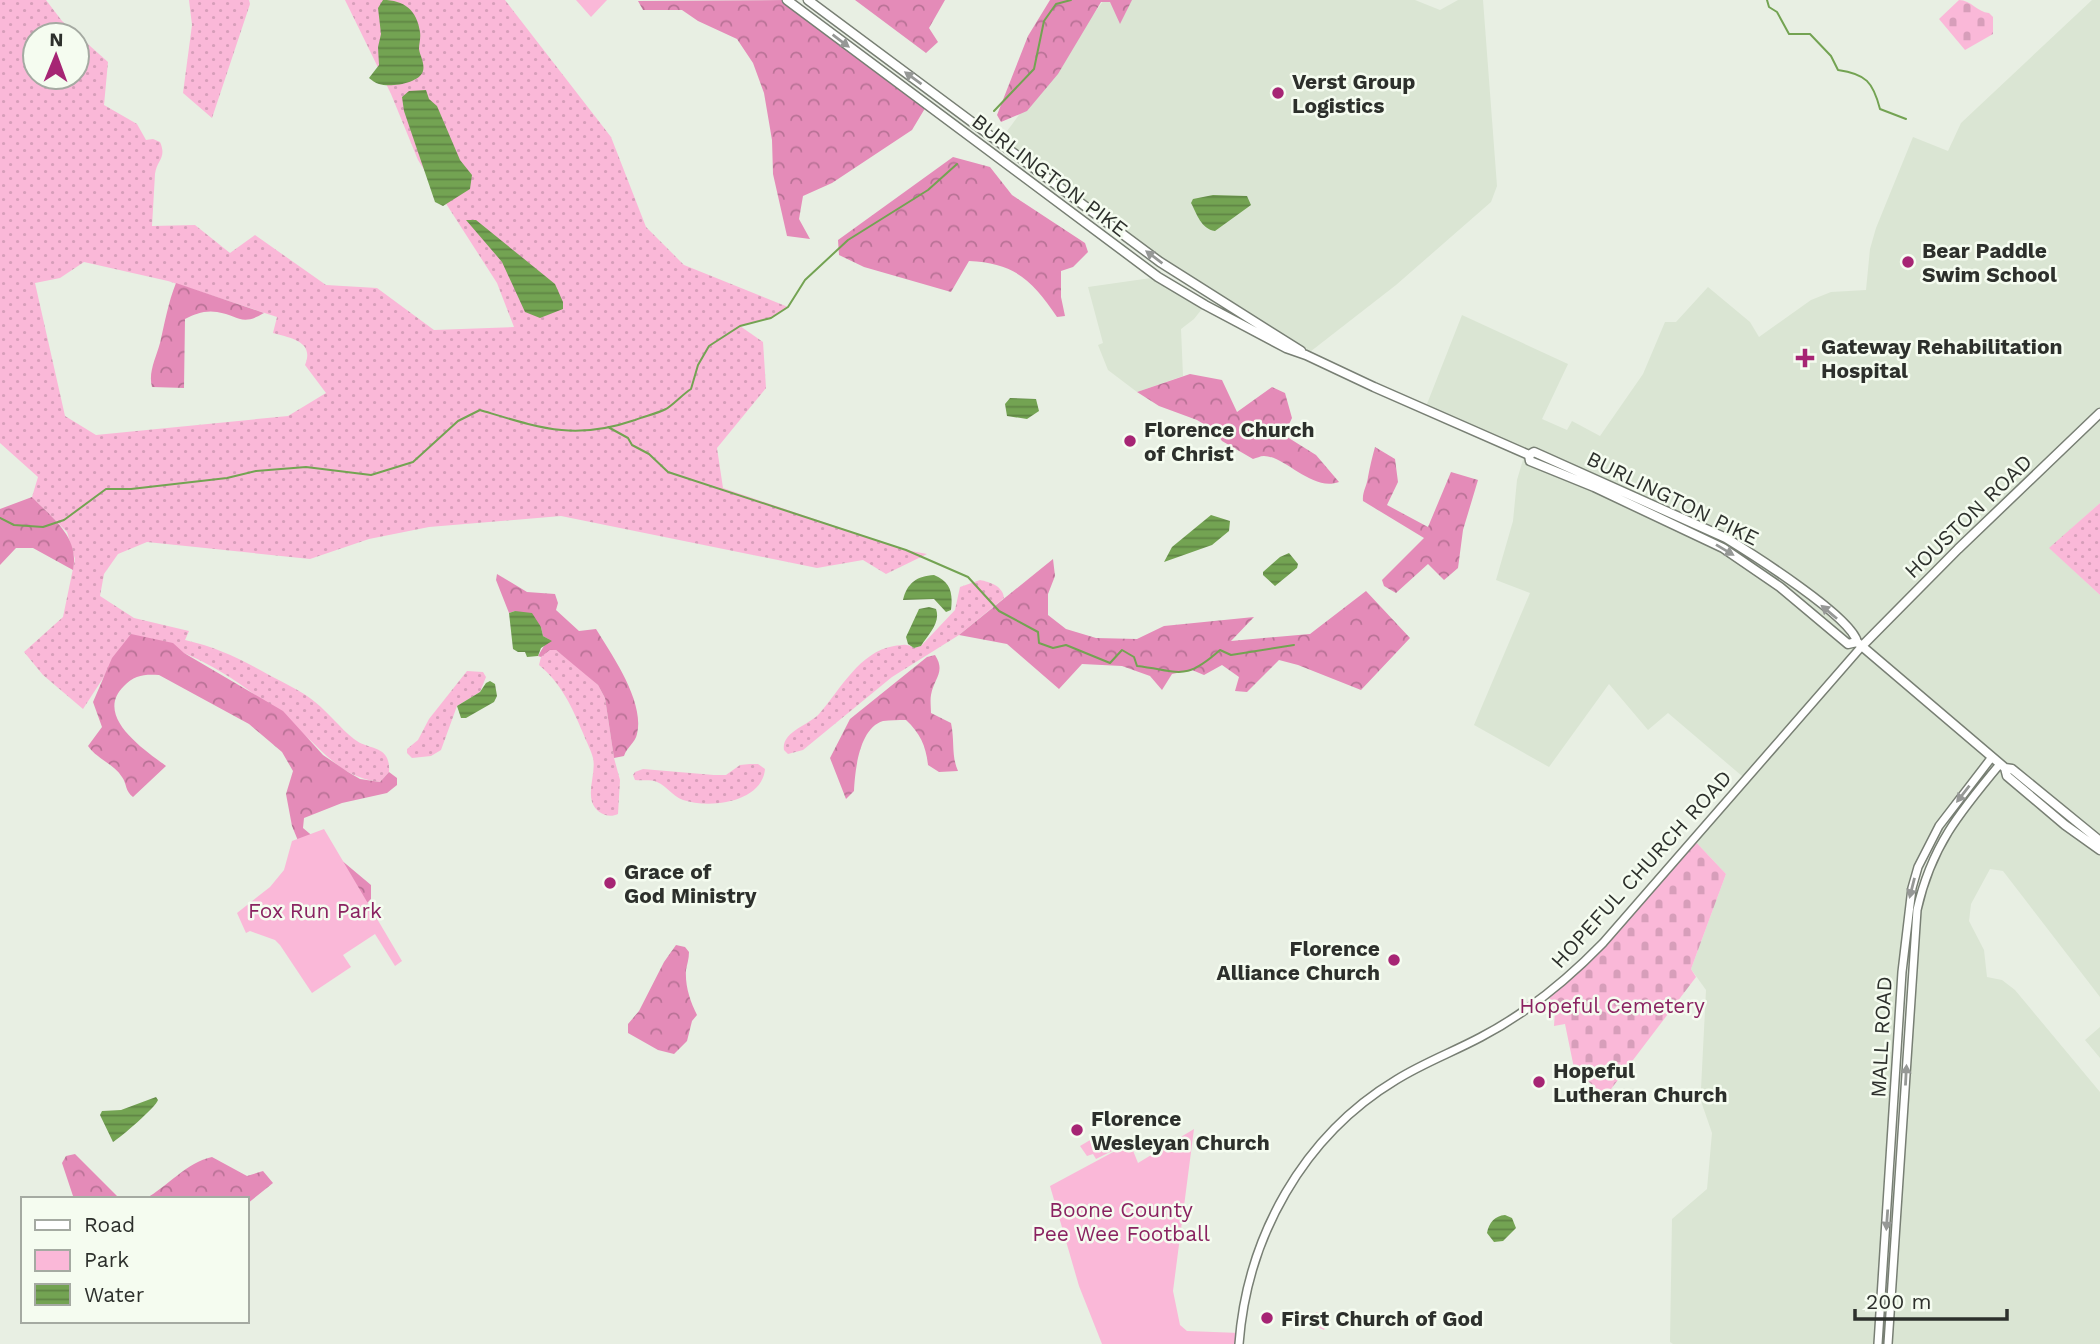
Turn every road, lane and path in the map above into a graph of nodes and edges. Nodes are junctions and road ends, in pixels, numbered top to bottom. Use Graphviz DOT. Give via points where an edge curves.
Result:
graph roads {
  1 [pos="787,0"];
  2 [pos="808,0"];
  3 [pos="1306,355"];
  4 [pos="2100,413"];
  5 [pos="1529,455"];
  6 [pos="1860,644"];
  7 [pos="1992,757"];
  8 [pos="2002,766"];
  9 [pos="2100,841"];
  10 [pos="2100,850"];
  11 [pos="1240,1344"];
  12 [pos="1878,1344"];
  13 [pos="1888,1344"];
  1 -- 3 [label="main road, BURLINGTON PIKE, one-way" via="1158,277 1256,333"];
  3 -- 2 [label="main road, BURLINGTON PIKE, one-way" via="1160,262"];
  3 -- 5 [label="main road, BURLINGTON PIKE"];
  4 -- 6 [label="main road, HOUSTON ROAD"];
  5 -- 6 [label="main road, BURLINGTON PIKE, one-way" via="1530,461 1723,548 1780,587 1848,644"];
  6 -- 5 [label="main road, BURLINGTON PIKE, one-way" via="1856,634 1783,574 1726,538 1535,452"];
  6 -- 7 [label="main road, BURLINGTON PIKE"];
  6 -- 11 [label="main road, HOPEFUL CHURCH ROAD" via="1603,943 1570,975 1508,1021 1387,1085 1322,1142 1291,1183 1262,1240 1245,1296"];
  7 -- 8 [label="main road, BURLINGTON PIKE"];
  7 -- 12 [label="main road, MALL ROAD, one-way" via="1928,845 1909,900"];
  8 -- 9 [label="main road, BURLINGTON PIKE" via="2012,769"];
  8 -- 10 [label="main road, BURLINGTON PIKE" via="2007,776"];
  13 -- 8 [label="main road, MALL ROAD, one-way" via="1917,910 1928,869 1942,841 1965,806"];
}
